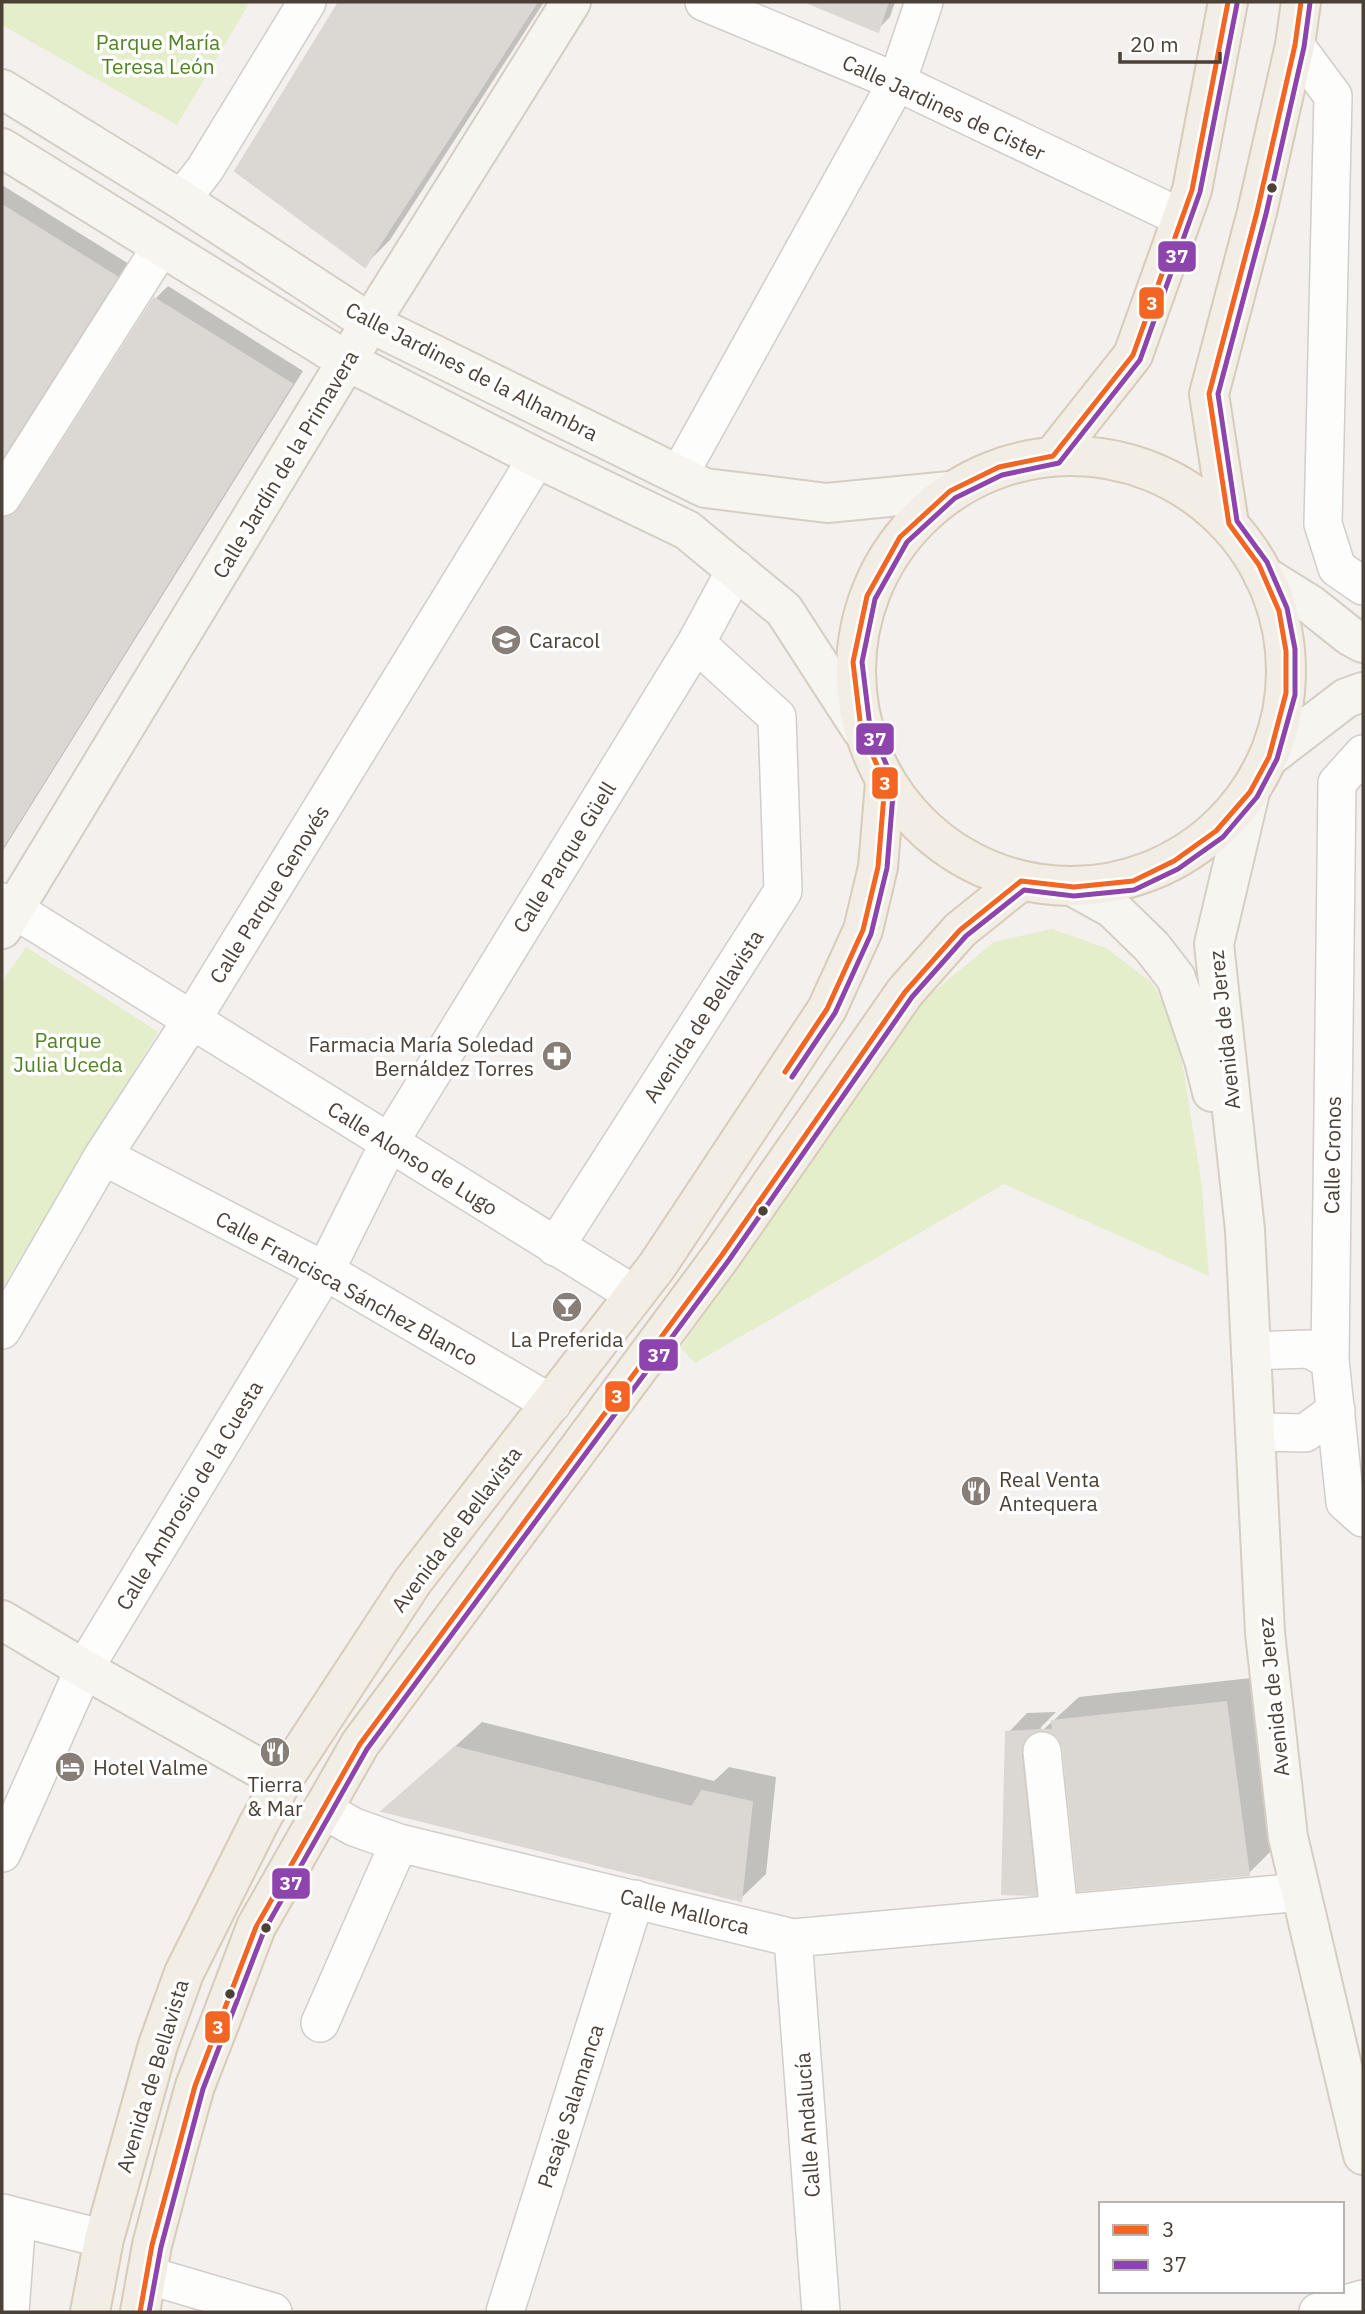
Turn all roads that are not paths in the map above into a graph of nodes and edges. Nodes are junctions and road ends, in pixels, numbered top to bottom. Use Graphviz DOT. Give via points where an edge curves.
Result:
graph roads {
  1 [pos="307,2"];
  2 [pos="571,2"];
  3 [pos="704,2"];
  4 [pos="924,2"];
  5 [pos="1228,2"];
  6 [pos="1301,2"];
  7 [pos="1295,45"];
  8 [pos="897,82"];
  9 [pos="2,89"];
  10 [pos="2,148"];
  11 [pos="177,197"];
  12 [pos="1182,218"];
  13 [pos="161,247"];
  14 [pos="370,323"];
  15 [pos="347,361"];
  16 [pos="1053,456"];
  17 [pos="537,458"];
  18 [pos="679,475"];
  19 [pos="950,491"];
  20 [pos="2,497"];
  21 [pos="1229,524"];
  22 [pos="736,569"];
  23 [pos="1264,575"];
  24 [pos="1363,586"];
  25 [pos="696,643"];
  26 [pos="1363,643"];
  27 [pos="1363,692"];
  28 [pos="861,729"];
  29 [pos="1363,754"];
  30 [pos="1269,757"];
  31 [pos="885,783"];
  32 [pos="1250,792"];
  33 [pos="1021,881"];
  34 [pos="1074,887"];
  35 [pos="6,914"];
  36 [pos="191,1021"];
  37 [pos="388,1143"];
  38 [pos="103,1156"];
  39 [pos="1245,1230"];
  40 [pos="555,1247"];
  41 [pos="325,1271"];
  42 [pos="635,1295"];
  43 [pos="2,1330"];
  44 [pos="1251,1351"];
  45 [pos="1329,1360"];
  46 [pos="552,1404"];
  47 [pos="1336,1410"];
  48 [pos="1255,1432"];
  49 [pos="1363,1518"];
  50 [pos="2,1620"];
  51 [pos="84,1670"];
  52 [pos="1042,1751"];
  53 [pos="282,1780"];
  54 [pos="322,1809"];
  55 [pos="399,1843"];
  56 [pos="2,1852"];
  57 [pos="1301,1892"];
  58 [pos="635,1899"];
  59 [pos="1059,1913"];
  60 [pos="793,1938"];
  61 [pos="320,2023"];
  62 [pos="1363,2155"];
  63 [pos="9,2215"];
  64 [pos="104,2239"];
  65 [pos="147,2276"];
  66 [pos="1363,2299"];
  67 [pos="219,2304"];
  68 [pos="10,2312"];
  69 [pos="90,2312"];
  70 [pos="140,2312"];
  71 [pos="273,2312"];
  72 [pos="505,2312"];
  73 [pos="821,2312"];
  74 [pos="1318,2312"];
  1 -- 11 [label="street" via="205,169"];
  2 -- 14 [label="street, Calle Jardín de la Primavera"];
  3 -- 8 [label="street, Calle Jardines de Cister"];
  4 -- 8 [label="street"];
  5 -- 12 [label="main road" via="1192,190"];
  6 -- 7 [label="main road"];
  7 -- 21 [label="main road" via="1209,394"];
  7 -- 24 [label="street" via="1333,96 1323,524 1337,568"];
  8 -- 12 [label="street, Calle Jardines de Cister"];
  8 -- 18 [label="street"];
  9 -- 11 [label="street, Calle Jardines de la Alhambra"];
  10 -- 13 [label="street"];
  11 -- 14 [label="street, Calle Jardines de la Alhambra"];
  12 -- 16 [label="main road" via="1133,355"];
  13 -- 15 [label="street"];
  13 -- 20 [label="street"];
  14 -- 15 [label="street, Calle Jardín de la Primavera"];
  14 -- 18 [label="street, Calle Jardines de la Alhambra"];
  15 -- 17 [label="street"];
  15 -- 35 [label="street, Calle Jardín de la Primavera"];
  16 -- 19 [label="main road" via="999,467"];
  16 -- 21 [label="main road" via="1118,460 1178,484"];
  17 -- 22 [label="street" via="687,530"];
  17 -- 36 [label="street, Calle Parque Genovés"];
  18 -- 19 [label="street, Calle Jardines de la Alhambra" via="705,488 827,503"];
  19 -- 28 [label="main road" via="900,537 867,596 853,662"];
  21 -- 23 [label="main road"];
  22 -- 25 [label="street, Calle Parque Güell"];
  22 -- 28 [label="street" via="783,610"];
  23 -- 26 [label="street"];
  23 -- 30 [label="main road" via="1279,611 1286,651 1286,693"];
  25 -- 37 [label="street, Calle Parque Güell"];
  25 -- 40 [label="street, Avenida de Bellavista" via="777,717 783,891"];
  27 -- 30 [label="street" via="1346,698"];
  28 -- 31 [label="main road"];
  29 -- 45 [label="street, Calle Cronos" via="1337,783"];
  30 -- 32 [label="main road"];
  31 -- 33 [label="main road" via="921,827 967,861"];
  31 -- 42 [label="main road, Avenida de Bellavista" via="878,867 863,930 827,1009"];
  32 -- 34 [label="main road" via="1216,831 1174,861 1133,881"];
  32 -- 39 [label="street, Avenida de Jerez" via="1214,944"];
  33 -- 34 [label="main road"];
  33 -- 54 [label="main road, Avenida de Bellavista" via="960,930 905,992 722,1255 360,1744"];
  34 -- 39 [label="street, Avenida de Jerez" via="1112,908 1177,978 1204,1060"];
  35 -- 36 [label="street, Calle Alonso de Lugo"];
  36 -- 37 [label="street, Calle Alonso de Lugo"];
  36 -- 38 [label="street, Calle Parque Genovés"];
  37 -- 40 [label="street, Calle Alonso de Lugo"];
  37 -- 41 [label="street, Calle Ambrosio de la Cuesta"];
  38 -- 41 [label="street, Calle Francisca Sánchez Blanco"];
  38 -- 43 [label="street, Calle Parque Genovés"];
  39 -- 44 [label="street, Avenida de Jerez"];
  40 -- 42 [label="street, Calle Alonso de Lugo"];
  41 -- 46 [label="street, Calle Francisca Sánchez Blanco"];
  41 -- 51 [label="street, Calle Ambrosio de la Cuesta"];
  42 -- 46 [label="main road, Avenida de Bellavista"];
  44 -- 45 [label="street" via="1309,1349"];
  44 -- 48 [label="street, Avenida de Jerez"];
  45 -- 47 [label="street, Calle Cronos"];
  46 -- 53 [label="main road, Avenida de Bellavista" via="413,1581"];
  47 -- 48 [label="street" via="1305,1433"];
  47 -- 49 [label="street, Calle Cronos" via="1345,1502"];
  48 -- 57 [label="street, Avenida de Jerez" via="1265,1633 1288,1837"];
  50 -- 51 [label="street"];
  51 -- 53 [label="street"];
  51 -- 56 [label="street, Calle Ambrosio de la Cuesta"];
  52 -- 59 [label="street"];
  53 -- 64 [label="main road, Avenida de Bellavista" via="184,1973 158,2045"];
  54 -- 55 [label="street, Calle Mallorca" via="354,1827"];
  54 -- 65 [label="main road, Avenida de Bellavista" via="257,1927 195,2087"];
  55 -- 58 [label="street, Calle Mallorca"];
  55 -- 61 [label="street"];
  57 -- 59 [label="street, Calle Mallorca"];
  57 -- 62 [label="street, Avenida de Jerez"];
  58 -- 60 [label="street, Calle Mallorca"];
  58 -- 72 [label="street, Pasaje Salamanca"];
  59 -- 60 [label="street, Calle Mallorca"];
  60 -- 73 [label="street, Calle Andalucía"];
  63 -- 64 [label="street"];
  63 -- 68 [label="street"];
  64 -- 69 [label="main road, Avenida de Bellavista"];
  65 -- 67 [label="street"];
  65 -- 70 [label="main road, Avenida de Bellavista"];
  66 -- 74 [label="street"];
  67 -- 71 [label="street"];
}
